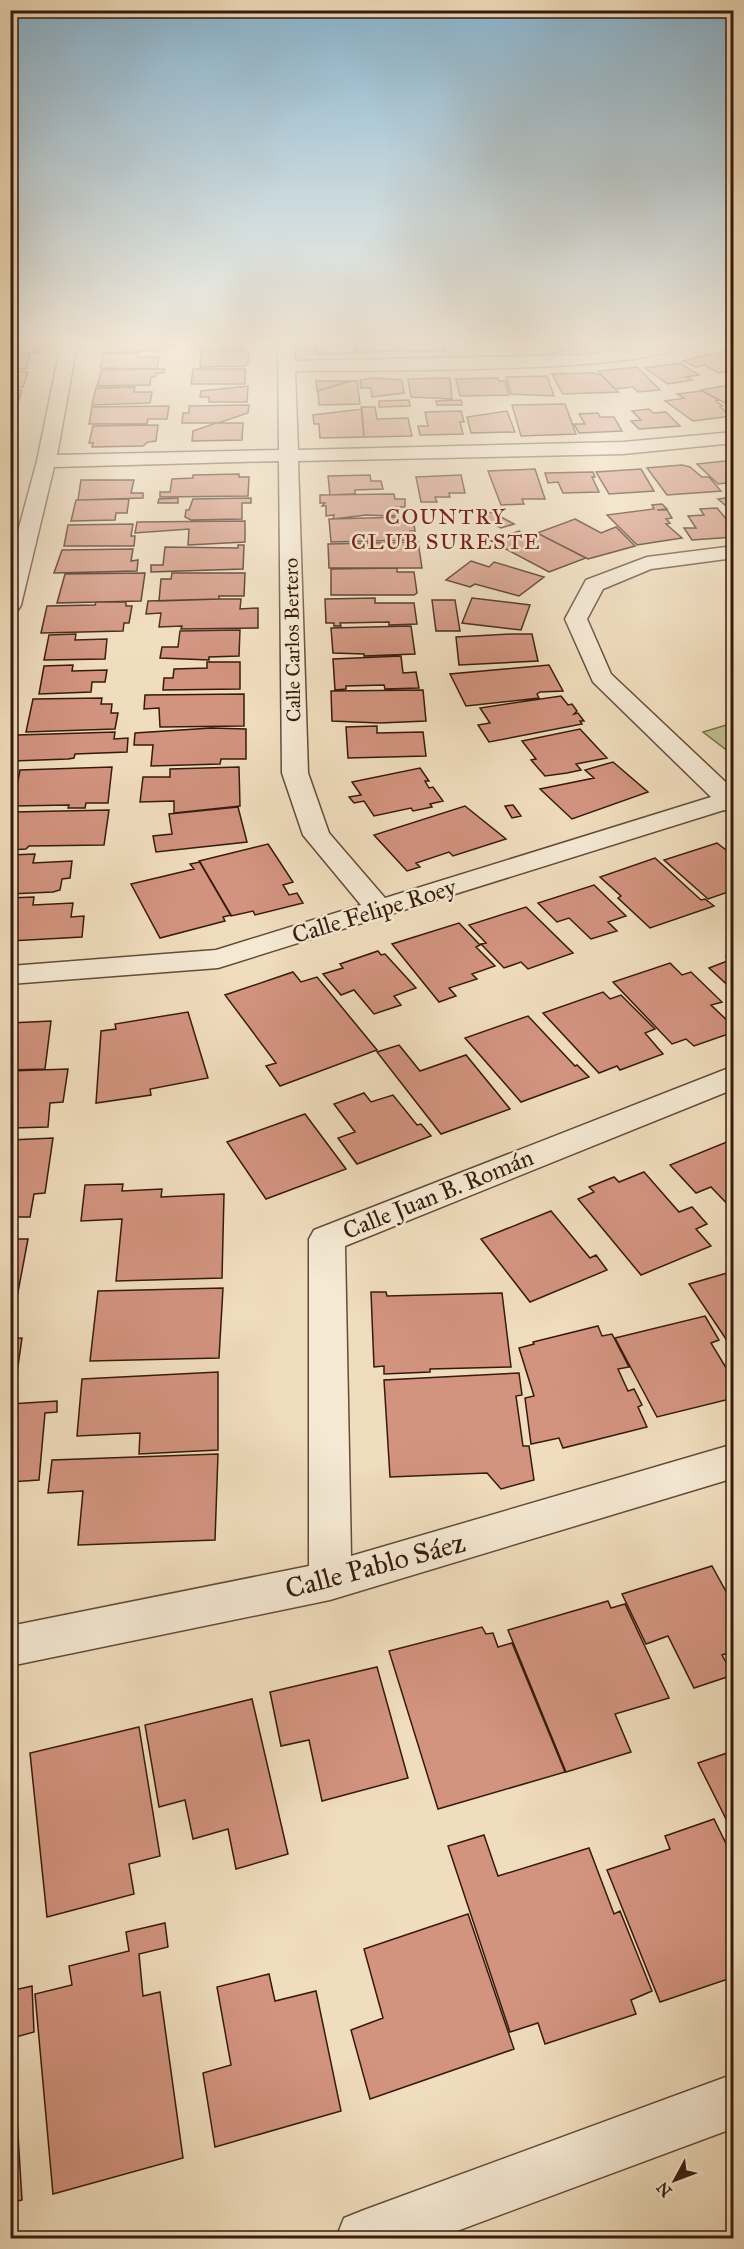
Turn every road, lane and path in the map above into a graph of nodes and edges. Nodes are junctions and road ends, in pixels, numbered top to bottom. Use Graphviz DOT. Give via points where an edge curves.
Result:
graph roads {
  1 [pos="48,449"];
  2 [pos="288,449"];
  3 [pos="588,449"];
  4 [pos="288,457"];
  5 [pos="46,461"];
  6 [pos="734,552"];
  7 [pos="10,605"];
  8 [pos="730,802"];
  9 [pos="380,910"];
  10 [pos="10,975"];
  11 [pos="734,1077"];
  12 [pos="734,1461"];
  13 [pos="330,1581"];
  14 [pos="10,1646"];
  15 [pos="734,2101"];
  16 [pos="364,2238"];
  1 -- 5 [label="street"];
  2 -- 4 [label="street, Calle Carlos Bertero"];
  3 -- 4 [label="street"];
  4 -- 5 [label="street"];
  4 -- 9 [label="street, Calle Carlos Bertero" via="295,773 316,835"];
  5 -- 7 [label="street"];
  6 -- 8 [label="street" via="647,563 594,585 576,619 601,677"];
  8 -- 9 [label="street, Calle Felipe Roey"];
  9 -- 10 [label="street, Calle Felipe Roey" via="218,959"];
  11 -- 13 [label="street, Calle Juan B. Román" via="327,1239"];
  12 -- 13 [label="street, Calle Pablo Sáez"];
  13 -- 14 [label="street, Calle Pablo Sáez"];
  15 -- 16 [label="street"];
}
